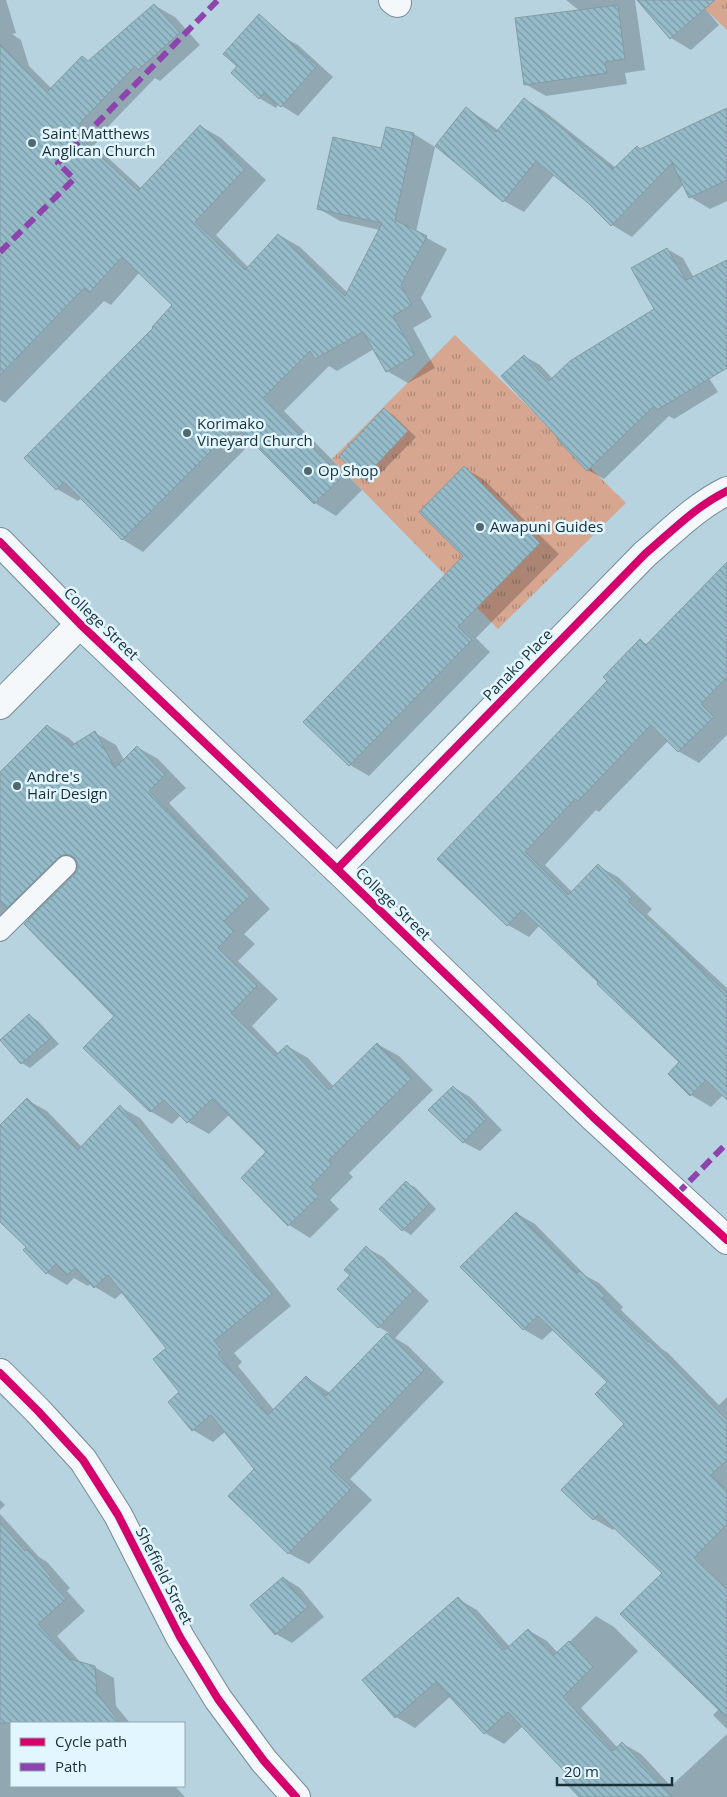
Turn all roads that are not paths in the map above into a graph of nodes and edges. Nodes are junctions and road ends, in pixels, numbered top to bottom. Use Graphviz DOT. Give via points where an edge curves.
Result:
graph roads {
  1 [pos="727,491"];
  2 [pos="0,542"];
  3 [pos="80,624"];
  4 [pos="0,705"];
  5 [pos="66,866"];
  6 [pos="337,869"];
  7 [pos="0,931"];
  8 [pos="727,1240"];
  9 [pos="0,1373"];
  10 [pos="296,1797"];
  1 -- 6 [label="street, Panako Place" via="688,516 645,554"];
  2 -- 3 [label="street, College Street"];
  3 -- 4 [label="street"];
  3 -- 6 [label="street, College Street"];
  5 -- 7 [label="lane"];
  6 -- 8 [label="street, College Street" via="593,1117"];
  9 -- 10 [label="street, Sheffield Street" via="83,1460 118,1516 180,1637 218,1699 264,1761"];
}
